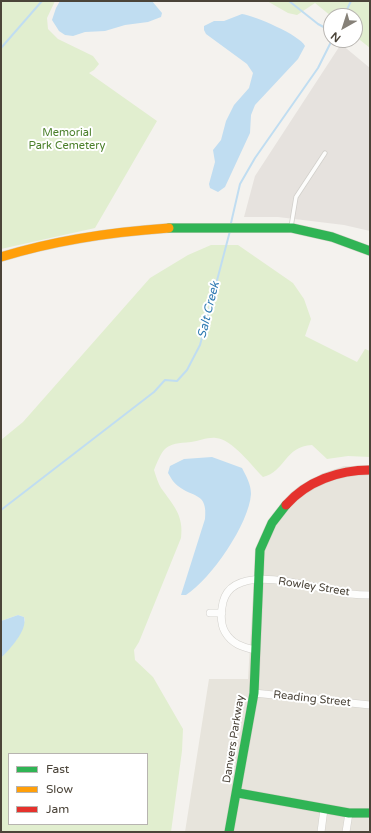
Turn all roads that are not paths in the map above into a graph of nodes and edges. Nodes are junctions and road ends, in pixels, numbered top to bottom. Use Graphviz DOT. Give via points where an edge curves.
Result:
graph roads {
  1 [pos="325,152"];
  2 [pos="291,228"];
  3 [pos="370,252"];
  4 [pos="1,257"];
  5 [pos="370,470"];
  6 [pos="258,580"];
  7 [pos="370,595"];
  8 [pos="210,613"];
  9 [pos="222,613"];
  10 [pos="255,650"];
  11 [pos="254,693"];
  12 [pos="370,705"];
  13 [pos="238,793"];
  14 [pos="324,809"];
  15 [pos="349,812"];
  16 [pos="370,813"];
  17 [pos="229,832"];
  18 [pos="321,832"];
  19 [pos="346,832"];
  1 -- 2 [label="lane" via="296,197"];
  2 -- 3 [label="street" via="347,242"];
  2 -- 4 [label="street" via="209,227 103,232"];
  5 -- 6 [label="street, Danvers Parkway" via="353,470 329,476 306,488 287,503 264,538 260,550"];
  6 -- 7 [label="street, Rowley Street" via="295,582 334,592"];
  6 -- 9 [label="street" via="238,583 231,588 223,600"];
  6 -- 10 [label="street, Danvers Parkway"];
  8 -- 9 [label="street"];
  9 -- 10 [label="street" via="224,630 233,642"];
  10 -- 11 [label="street, Danvers Parkway"];
  11 -- 12 [label="street, Reading Street"];
  11 -- 13 [label="street, Danvers Parkway"];
  13 -- 14 [label="street"];
  13 -- 17 [label="street, Danvers Parkway"];
  14 -- 15 [label="street"];
  14 -- 18 [label="street"];
  15 -- 16 [label="street"];
  15 -- 19 [label="street"];
}
